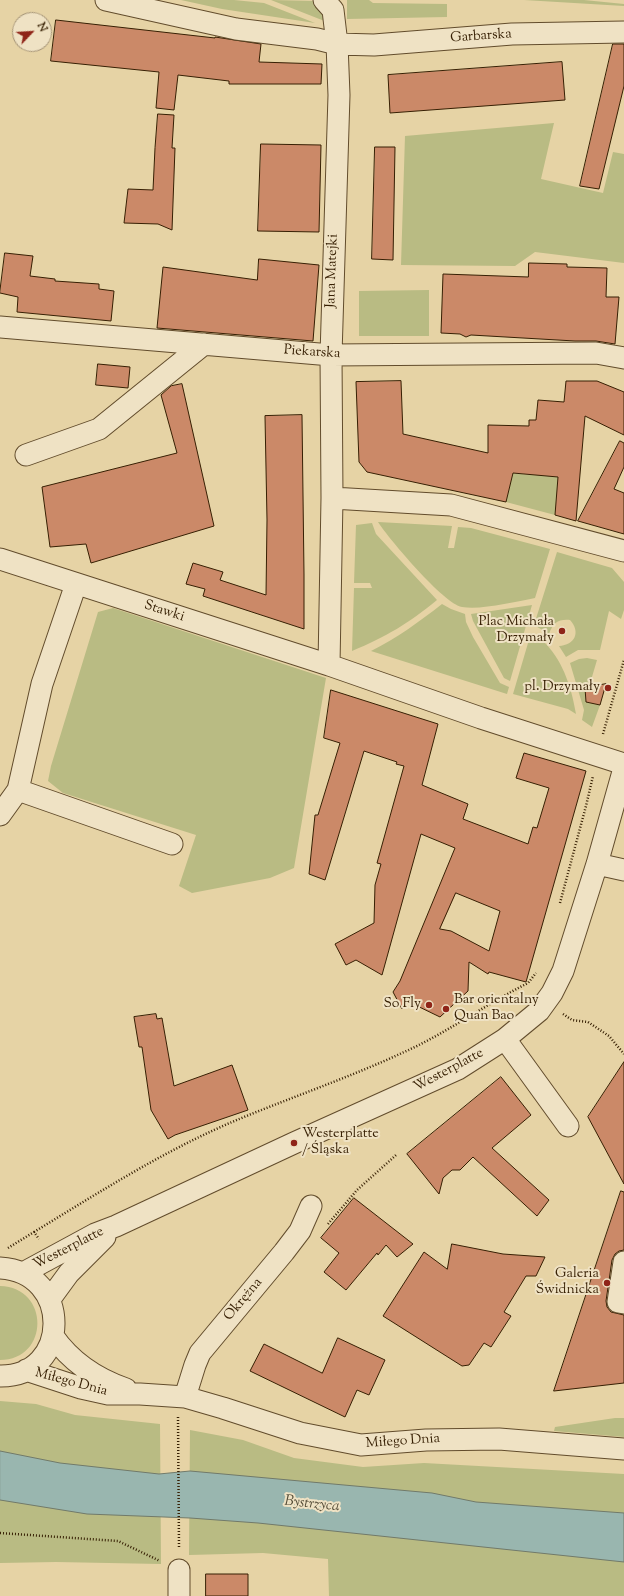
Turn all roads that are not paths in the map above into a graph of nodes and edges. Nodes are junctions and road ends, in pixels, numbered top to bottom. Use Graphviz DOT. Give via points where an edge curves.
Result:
graph roads {
  1 [pos="106,0"];
  2 [pos="324,0"];
  3 [pos="624,32"];
  4 [pos="338,44"];
  5 [pos="0,327"];
  6 [pos="204,344"];
  7 [pos="331,355"];
  8 [pos="624,358"];
  9 [pos="26,455"];
  10 [pos="332,498"];
  11 [pos="624,551"];
  12 [pos="0,559"];
  13 [pos="76,584"];
  14 [pos="329,665"];
  15 [pos="624,764"];
  16 [pos="624,768"];
  17 [pos="18,790"];
  18 [pos="0,814"];
  19 [pos="172,844"];
  20 [pos="597,864"];
  21 [pos="624,870"];
  22 [pos="505,1039"];
  23 [pos="568,1126"];
  24 [pos="311,1206"];
  25 [pos="116,1226"];
  26 [pos="1,1259"];
  27 [pos="624,1262"];
  28 [pos="23,1273"];
  29 [pos="50,1299"];
  30 [pos="624,1303"];
  31 [pos="53,1336"];
  32 [pos="26,1370"];
  33 [pos="0,1376"];
  34 [pos="140,1394"];
  35 [pos="185,1397"];
  36 [pos="624,1449"];
  37 [pos="179,1570"];
  38 [pos="179,1596"];
  1 -- 4 [label="street, Garbarska" via="236,29"];
  2 -- 4 [label="street" via="333,10"];
  3 -- 4 [label="street, Garbarska" via="512,34 374,45"];
  4 -- 7 [label="street, Jana Matejki" via="339,96"];
  5 -- 6 [label="street, Piekarska"];
  6 -- 7 [label="street, Piekarska"];
  6 -- 9 [label="street" via="99,428"];
  7 -- 8 [label="street, Piekarska" via="596,353"];
  7 -- 10 [label="street, Jana Matejki"];
  10 -- 11 [label="street" via="451,505"];
  10 -- 14 [label="street"];
  12 -- 13 [label="street, Stawki"];
  13 -- 14 [label="street, Stawki"];
  13 -- 17 [label="street" via="42,684"];
  14 -- 15 [label="street"];
  16 -- 20 [label="street, Westerplatte"];
  17 -- 18 [label="street"];
  17 -- 19 [label="street"];
  20 -- 21 [label="street"];
  20 -- 22 [label="street, Westerplatte" via="563,971 552,993 539,1011"];
  22 -- 23 [label="street"];
  22 -- 25 [label="street, Westerplatte" via="458,1069"];
  24 -- 35 [label="street, Okrężna" via="300,1231 200,1353"];
  25 -- 28 [label="street, Westerplatte" via="95,1234"];
  25 -- 29 [label="street, Westerplatte" via="69,1272"];
  26 -- 28 [label="street" via="11,1269"];
  27 -- 30 [label="street" via="618,1302"];
  28 -- 29 [label="street" via="38,1283"];
  29 -- 31 [label="street" via="54,1311"];
  31 -- 32 [label="street" via="43,1356"];
  31 -- 34 [label="street, Miłego Dnia" via="76,1362 116,1385"];
  32 -- 33 [label="street"];
  32 -- 34 [label="street, Miłego Dnia" via="108,1394"];
  34 -- 35 [label="street, Miłego Dnia"];
  35 -- 36 [label="street, Miłego Dnia" via="300,1433 361,1445 426,1440 499,1439"];
  37 -- 38 [label="street"];
}
